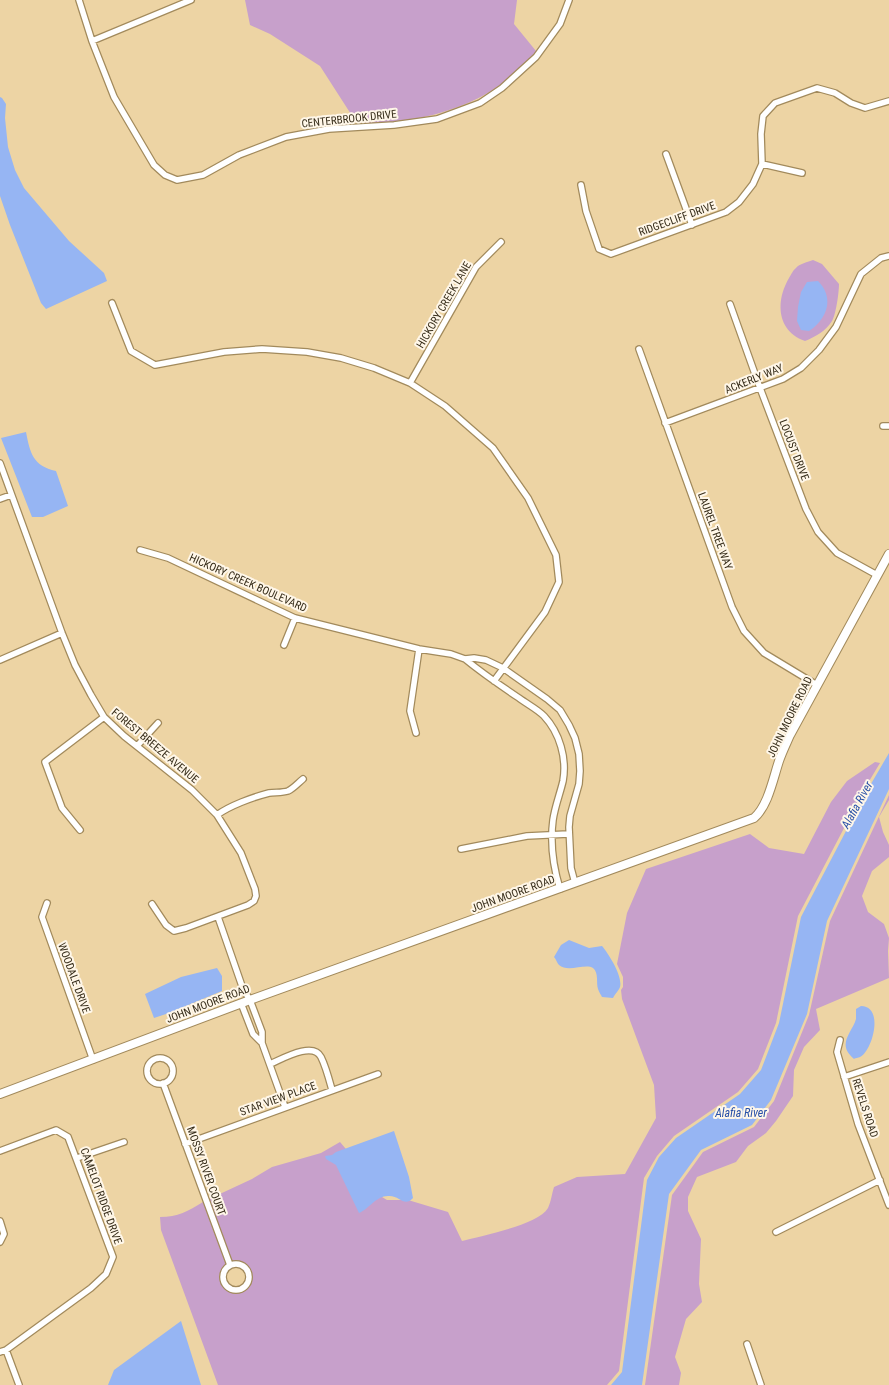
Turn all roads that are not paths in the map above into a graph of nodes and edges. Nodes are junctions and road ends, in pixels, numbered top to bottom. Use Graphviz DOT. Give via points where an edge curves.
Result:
graph roads {
  1 [pos="79,0"];
  2 [pos="191,0"];
  3 [pos="569,0"];
  4 [pos="92,41"];
  5 [pos="889,101"];
  6 [pos="666,154"];
  7 [pos="762,164"];
  8 [pos="802,173"];
  9 [pos="581,185"];
  10 [pos="692,226"];
  11 [pos="501,242"];
  12 [pos="889,256"];
  13 [pos="112,303"];
  14 [pos="730,304"];
  15 [pos="639,349"];
  16 [pos="410,383"];
  17 [pos="760,388"];
  18 [pos="665,423"];
  19 [pos="0,463"];
  20 [pos="12,495"];
  21 [pos="0,499"];
  22 [pos="140,550"];
  23 [pos="889,554"];
  24 [pos="878,575"];
  25 [pos="295,618"];
  26 [pos="62,633"];
  27 [pos="284,645"];
  28 [pos="419,648"];
  29 [pos="465,659"];
  30 [pos="0,660"];
  31 [pos="503,668"];
  32 [pos="494,681"];
  33 [pos="817,685"];
  34 [pos="104,717"];
  35 [pos="158,723"];
  36 [pos="416,733"];
  37 [pos="137,746"];
  38 [pos="303,779"];
  39 [pos="217,815"];
  40 [pos="80,830"];
  41 [pos="568,834"];
  42 [pos="552,835"];
  43 [pos="461,849"];
  44 [pos="574,883"];
  45 [pos="560,889"];
  46 [pos="47,903"];
  47 [pos="152,904"];
  48 [pos="218,917"];
  49 [pos="250,1000"];
  50 [pos="241,1003"];
  51 [pos="259,1023"];
  52 [pos="250,1026"];
  53 [pos="840,1040"];
  54 [pos="262,1043"];
  55 [pos="92,1060"];
  56 [pos="889,1062"];
  57 [pos="270,1064"];
  58 [pos="378,1074"];
  59 [pos="844,1077"];
  60 [pos="163,1083"];
  61 [pos="332,1090"];
  62 [pos="0,1094"];
  63 [pos="285,1107"];
  64 [pos="124,1142"];
  65 [pos="185,1144"];
  66 [pos="0,1151"];
  67 [pos="77,1158"];
  68 [pos="880,1180"];
  69 [pos="889,1205"];
  70 [pos="0,1220"];
  71 [pos="776,1232"];
  72 [pos="0,1242"];
  73 [pos="230,1265"];
  74 [pos="747,1344"];
  75 [pos="3,1351"];
  76 [pos="19,1385"];
  77 [pos="762,1385"];
  1 -- 4 [label="street, CENTERBROOK DRIVE"];
  2 -- 4 [label="street"];
  3 -- 4 [label="street, CENTERBROOK DRIVE" via="560,24 536,57 502,88 480,103 437,119 394,125 329,129 286,137 240,155 203,174 177,180 165,175 154,165 114,97"];
  5 -- 7 [label="street, RIDGECLIFF DRIVE" via="865,108 835,93 817,88 775,103 763,116"];
  6 -- 10 [label="street"];
  7 -- 8 [label="street"];
  7 -- 10 [label="street, RIDGECLIFF DRIVE" via="753,184 740,202 726,212"];
  9 -- 10 [label="street, RIDGECLIFF DRIVE" via="586,211 599,249 611,254"];
  11 -- 16 [label="street, HICKORY CREEK LANE" via="476,267"];
  12 -- 17 [label="street, ACKERLY WAY" via="881,258 861,274 836,327 820,350 795,372"];
  13 -- 16 [label="street" via="131,351 155,365 224,352 262,349 307,352 342,358"];
  14 -- 17 [label="street, LOCUST DRIVE"];
  15 -- 18 [label="street, LAUREL TREE WAY"];
  16 -- 31 [label="street" via="445,406 493,448 528,498 556,555 559,582 545,612"];
  17 -- 18 [label="street, ACKERLY WAY"];
  17 -- 24 [label="street, LOCUST DRIVE" via="806,509 818,532 837,553"];
  18 -- 33 [label="street, LAUREL TREE WAY" via="732,607 744,632 764,653"];
  19 -- 20 [label="street, FOREST BREEZE AVENUE"];
  20 -- 21 [label="street"];
  20 -- 26 [label="street, FOREST BREEZE AVENUE"];
  22 -- 25 [label="street, HICKORY CREEK BOULEVARD" via="168,558"];
  23 -- 24 [label="street, JOHN MOORE ROAD"];
  24 -- 33 [label="street, JOHN MOORE ROAD"];
  25 -- 27 [label="street"];
  25 -- 28 [label="street, HICKORY CREEK BOULEVARD"];
  26 -- 30 [label="street"];
  26 -- 34 [label="street, FOREST BREEZE AVENUE" via="75,665"];
  28 -- 29 [label="street, HICKORY CREEK BOULEVARD"];
  28 -- 36 [label="street" via="410,711"];
  29 -- 31 [label="street, HICKORY CREEK BOULEVARD" via="486,660"];
  29 -- 32 [label="street, HICKORY CREEK BOULEVARD"];
  31 -- 32 [label="street"];
  31 -- 41 [label="street, HICKORY CREEK BOULEVARD" via="554,704 573,731 580,771"];
  32 -- 42 [label="street, HICKORY CREEK BOULEVARD" via="544,716 558,741 564,769"];
  33 -- 44 [label="street, JOHN MOORE ROAD" via="786,743 765,803 754,818"];
  34 -- 37 [label="street, FOREST BREEZE AVENUE"];
  34 -- 40 [label="street" via="45,762 62,808"];
  35 -- 37 [label="street"];
  37 -- 39 [label="street, FOREST BREEZE AVENUE" via="192,790"];
  38 -- 39 [label="street" via="285,792 269,793 225,808"];
  39 -- 48 [label="street, FOREST BREEZE AVENUE" via="242,853 256,889 254,901 248,906"];
  41 -- 42 [label="street"];
  41 -- 44 [label="street, HICKORY CREEK BOULEVARD"];
  42 -- 43 [label="street" via="527,836"];
  42 -- 45 [label="street, HICKORY CREEK BOULEVARD" via="553,864"];
  44 -- 45 [label="street, JOHN MOORE ROAD"];
  45 -- 49 [label="street, JOHN MOORE ROAD"];
  46 -- 55 [label="street, WOODALE DRIVE" via="42,917"];
  47 -- 48 [label="street, FOREST BREEZE AVENUE" via="174,931"];
  48 -- 49 [label="street"];
  49 -- 50 [label="street, JOHN MOORE ROAD"];
  49 -- 51 [label="street"];
  50 -- 52 [label="street"];
  50 -- 55 [label="street, JOHN MOORE ROAD"];
  51 -- 52 [label="street"];
  51 -- 54 [label="street"];
  52 -- 54 [label="street" via="253,1034"];
  53 -- 59 [label="street, REVELS ROAD" via="837,1052"];
  54 -- 57 [label="street"];
  55 -- 62 [label="street, JOHN MOORE ROAD"];
  56 -- 59 [label="street"];
  57 -- 61 [label="street" via="303,1051 314,1050 321,1057"];
  57 -- 63 [label="street"];
  58 -- 61 [label="street, STAR VIEW PLACE"];
  59 -- 68 [label="street, REVELS ROAD" via="858,1124"];
  60 -- 60 [label="street" via="159,1084 152,1080 148,1073 149,1065 158,1058 167,1060 173,1071 170,1079"];
  60 -- 65 [label="street, MOSSY RIVER COURT"];
  61 -- 63 [label="street, STAR VIEW PLACE"];
  63 -- 65 [label="street, STAR VIEW PLACE"];
  64 -- 67 [label="street"];
  65 -- 73 [label="street, MOSSY RIVER COURT"];
  66 -- 67 [label="street, CAMELOT RIDGE DRIVE" via="56,1130 68,1137"];
  67 -- 75 [label="street, CAMELOT RIDGE DRIVE" via="113,1257 106,1274 91,1288"];
  68 -- 69 [label="street, REVELS ROAD"];
  68 -- 71 [label="street"];
  70 -- 72 [label="street" via="4,1234"];
  73 -- 73 [label="street" via="222,1276 225,1285 232,1290 241,1289 247,1284 247,1272 238,1264"];
  74 -- 77 [label="street"];
  75 -- 76 [label="street"];
}
